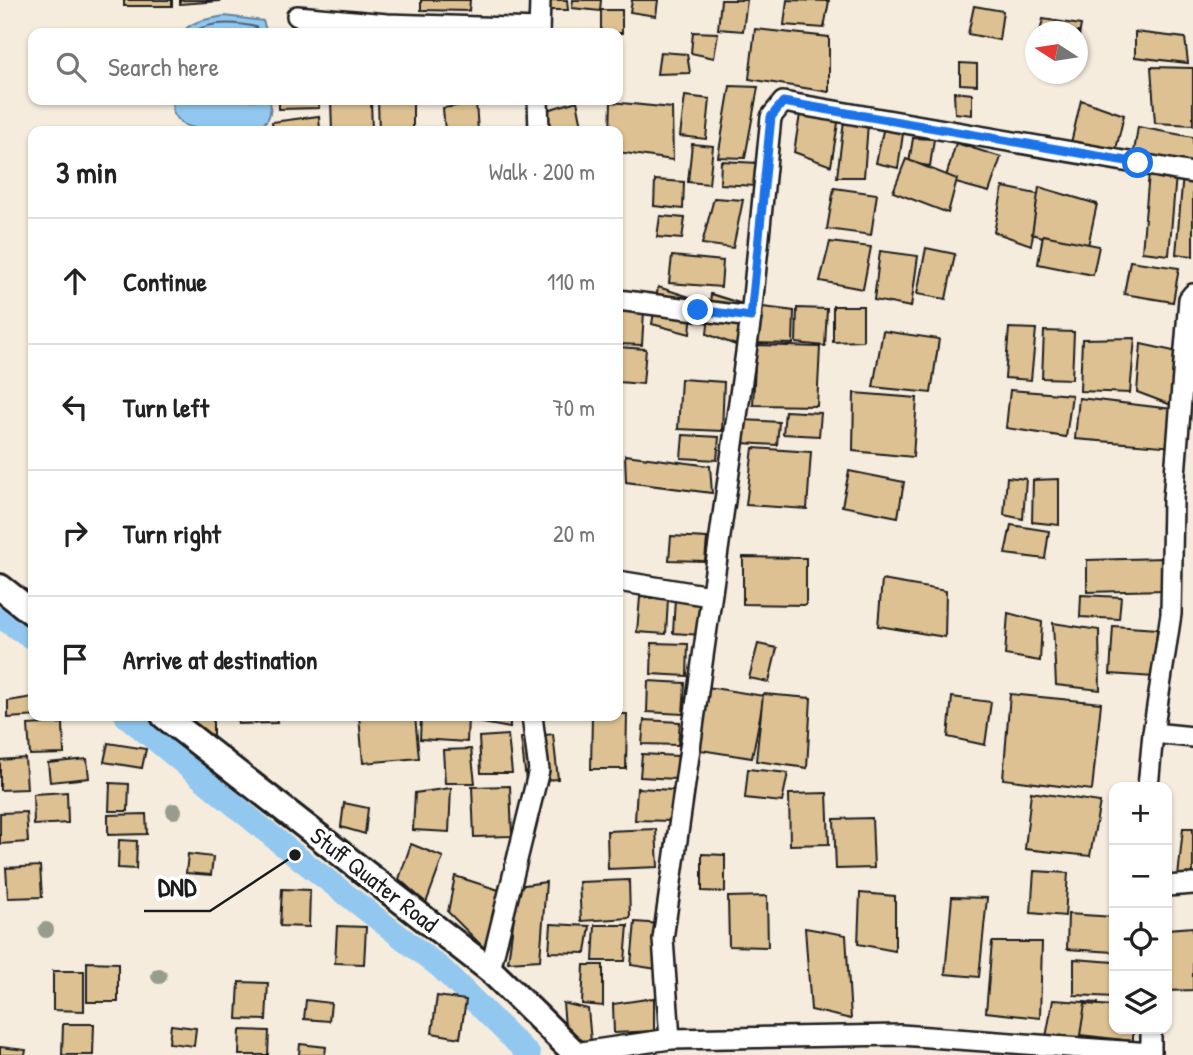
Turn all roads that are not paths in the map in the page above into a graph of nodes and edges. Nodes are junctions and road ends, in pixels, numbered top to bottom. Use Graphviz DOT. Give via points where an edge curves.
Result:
graph roads {
  1 [pos="540,0"];
  2 [pos="297,16"];
  3 [pos="474,28"];
  4 [pos="539,28"];
  5 [pos="538,105"];
  6 [pos="538,126"];
  7 [pos="1193,173"];
  8 [pos="1193,294"];
  9 [pos="623,301"];
  10 [pos="751,317"];
  11 [pos="623,582"];
  12 [pos="0,587"];
  13 [pos="710,596"];
  14 [pos="28,609"];
  15 [pos="170,721"];
  16 [pos="533,721"];
  17 [pos="1153,733"];
  18 [pos="1193,737"];
  19 [pos="1148,782"];
  20 [pos="1193,884"];
  21 [pos="1172,886"];
  22 [pos="490,970"];
  23 [pos="1151,1034"];
  24 [pos="670,1039"];
  25 [pos="576,1054"];
  26 [pos="1151,1054"];
  1 -- 4 [label="street"];
  2 -- 3 [label="street"];
  5 -- 6 [label="street"];
  7 -- 10 [label="street" via="783,102 771,117 769,129"];
  8 -- 17 [label="street" via="1173,500 1171,614"];
  9 -- 10 [label="street"];
  10 -- 13 [label="street"];
  11 -- 13 [label="street"];
  12 -- 14 [label="street"];
  13 -- 24 [label="street" via="663,939"];
  15 -- 22 [label="street, Stuff Quater Road"];
  16 -- 22 [label="street" via="539,770"];
  17 -- 18 [label="street"];
  17 -- 19 [label="street"];
  20 -- 21 [label="street"];
  22 -- 25 [label="street, Stuff Quater Road"];
  23 -- 26 [label="street"];
  24 -- 25 [label="street"];
  24 -- 26 [label="street" via="901,1035"];
}
